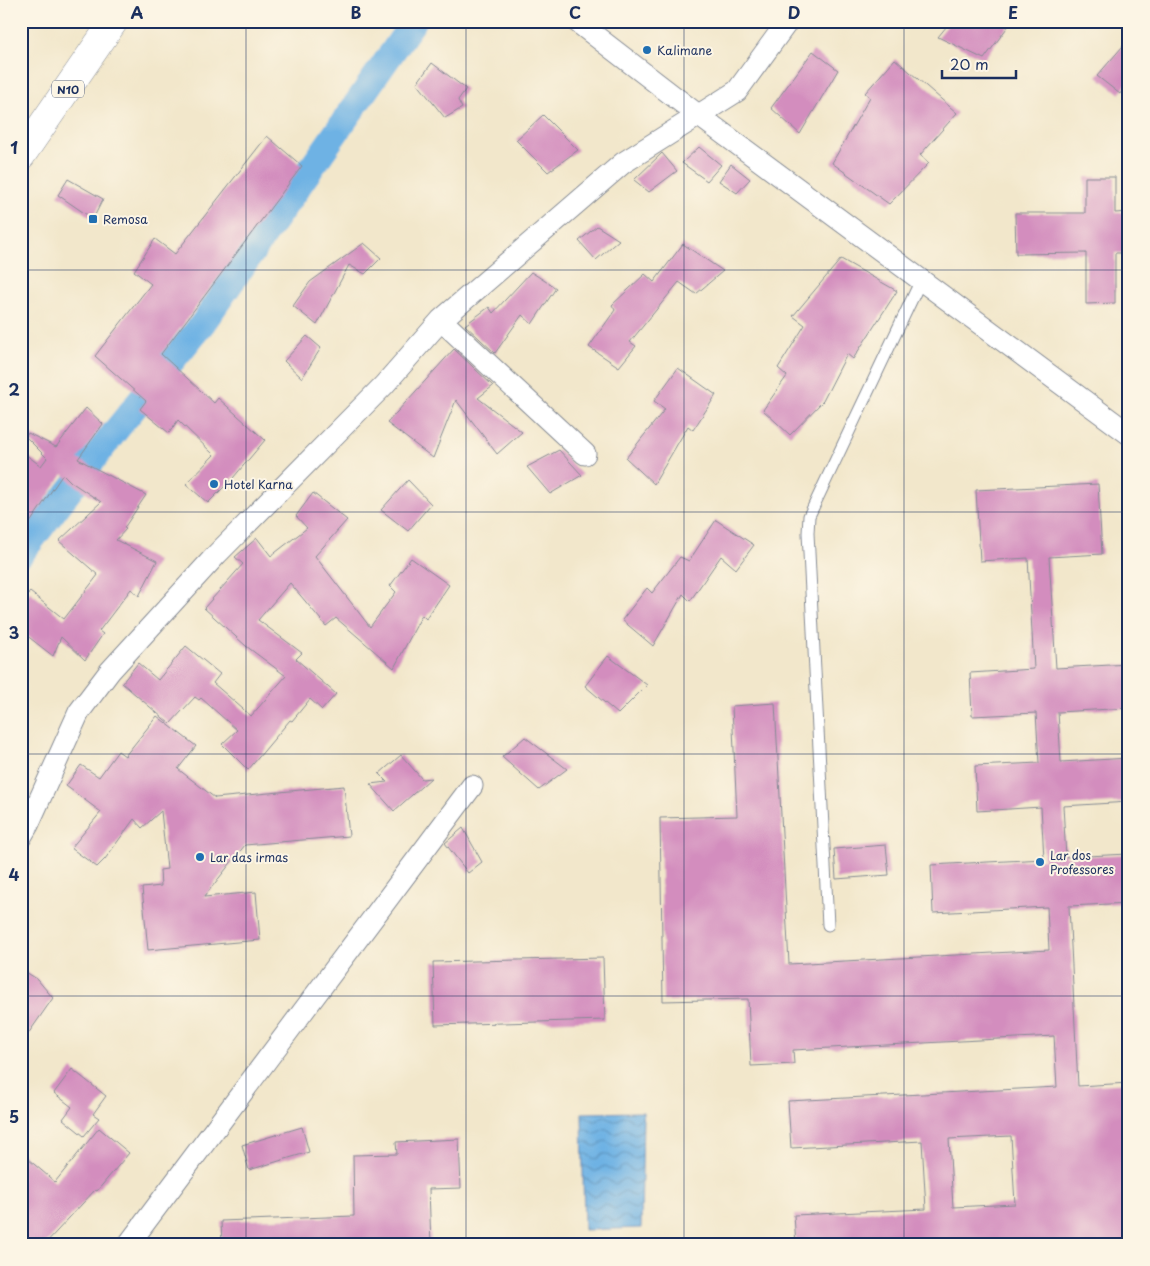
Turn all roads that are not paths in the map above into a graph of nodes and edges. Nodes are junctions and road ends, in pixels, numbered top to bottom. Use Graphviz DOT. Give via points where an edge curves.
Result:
graph roads {
  1 [pos="114,21"];
  2 [pos="576,21"];
  3 [pos="788,21"];
  4 [pos="698,115"];
  5 [pos="21,156"];
  6 [pos="920,280"];
  7 [pos="441,320"];
  8 [pos="1129,434"];
  9 [pos="585,454"];
  10 [pos="472,786"];
  11 [pos="21,836"];
  12 [pos="828,925"];
  13 [pos="128,1245"];
  1 -- 5 [label="main road, N10"];
  2 -- 4 [label="street"];
  3 -- 4 [label="street" via="737,91"];
  4 -- 6 [label="street"];
  4 -- 7 [label="street" via="623,163"];
  6 -- 8 [label="street"];
  6 -- 12 [label="lane" via="809,516"];
  7 -- 9 [label="street"];
  7 -- 11 [label="street" via="384,385 216,554 110,671 79,712"];
  10 -- 13 [label="street"];
}
